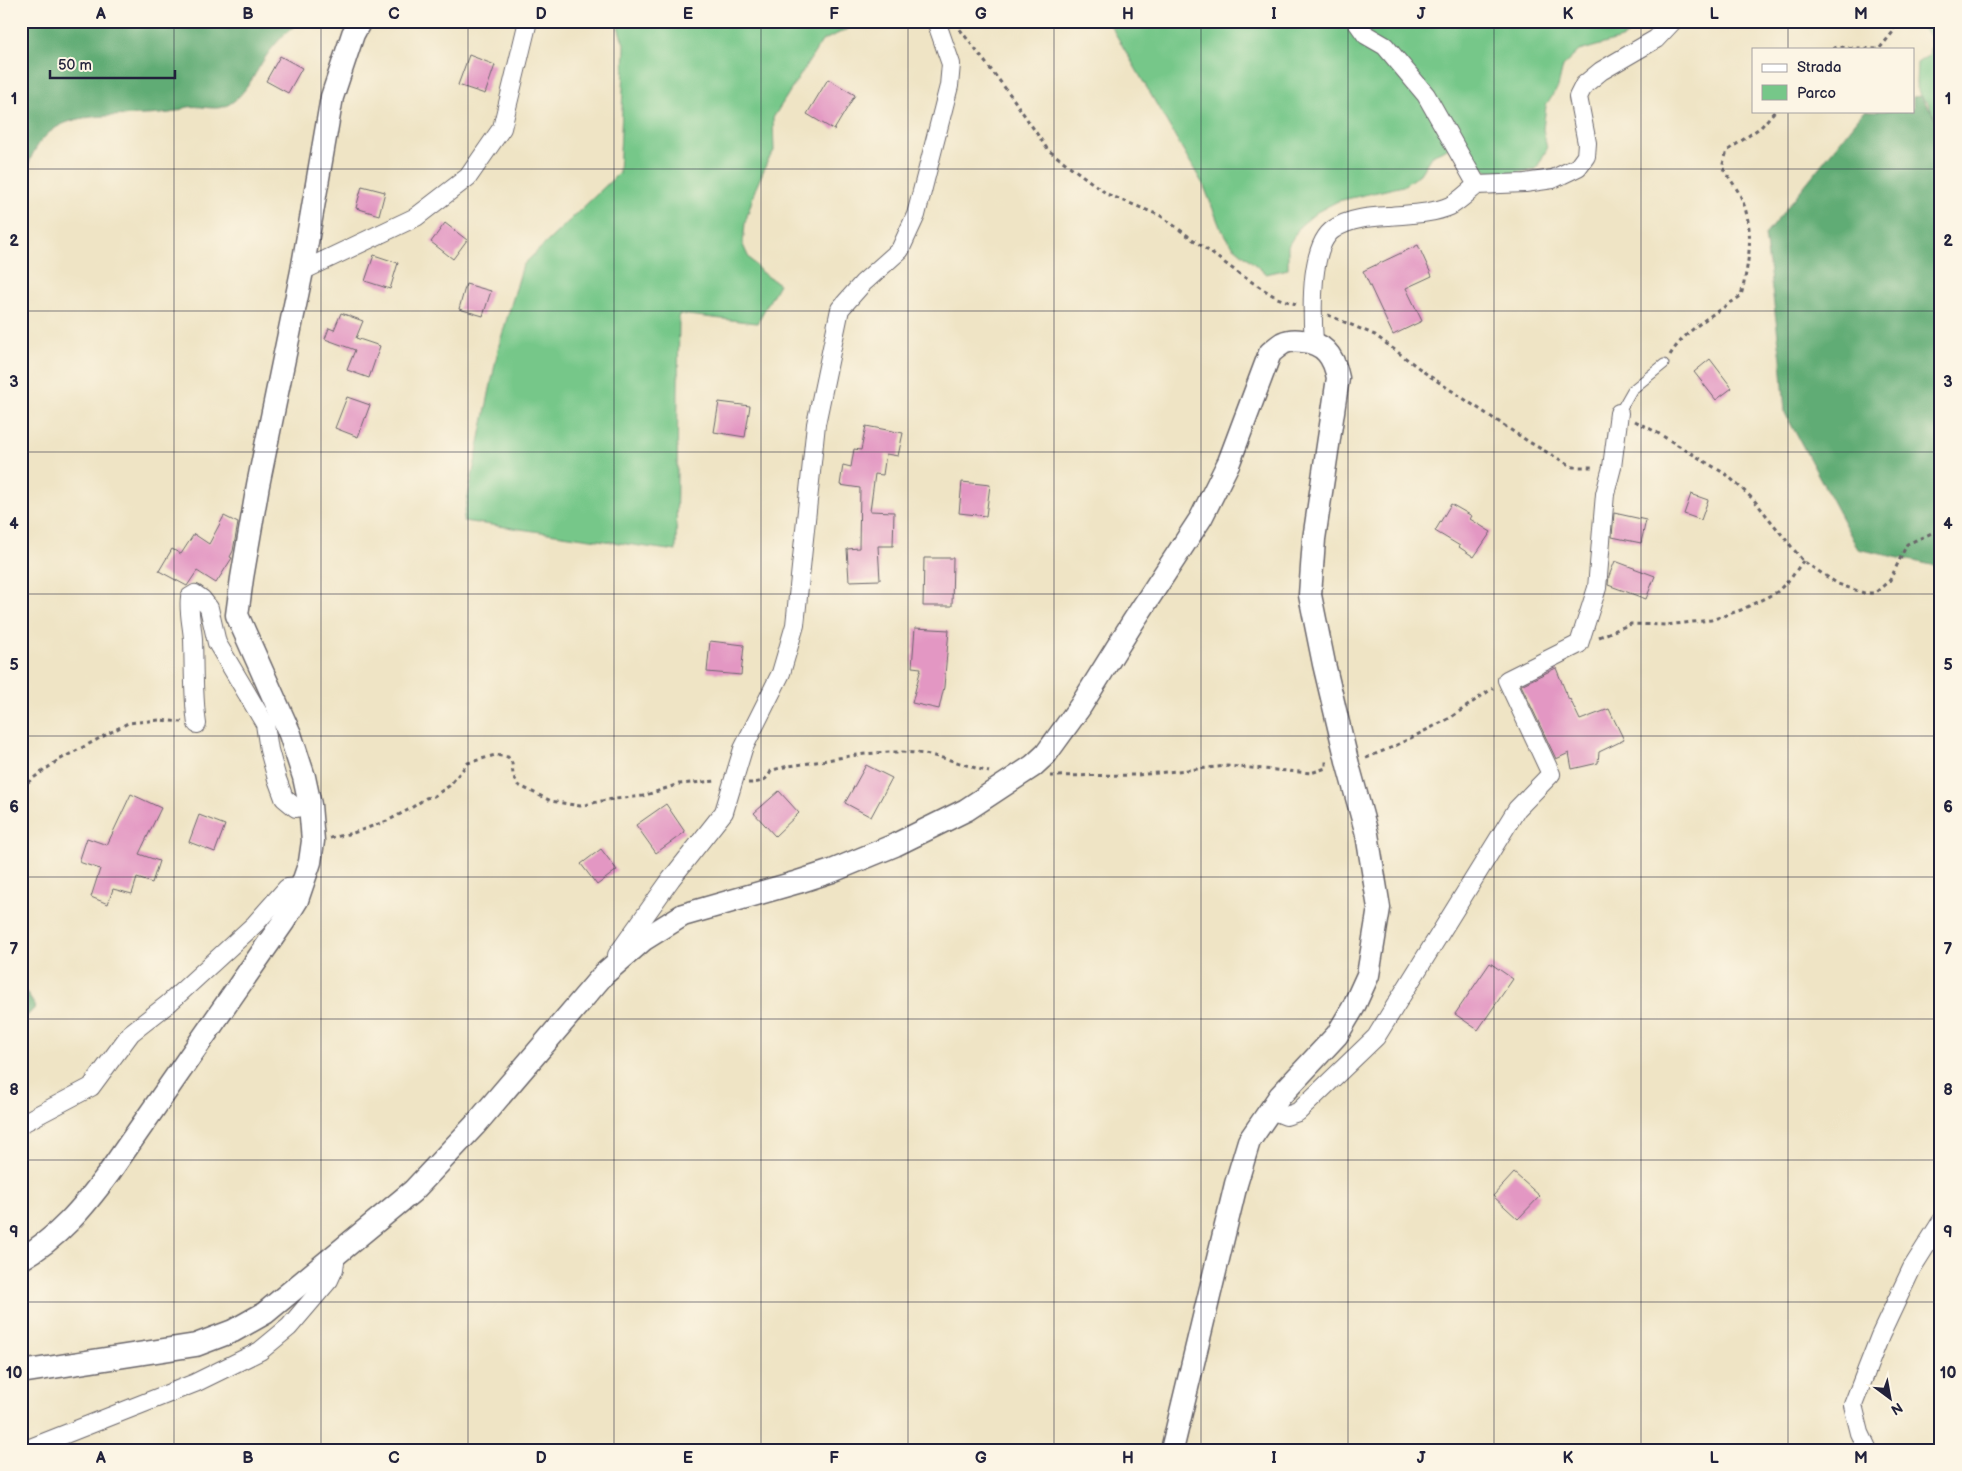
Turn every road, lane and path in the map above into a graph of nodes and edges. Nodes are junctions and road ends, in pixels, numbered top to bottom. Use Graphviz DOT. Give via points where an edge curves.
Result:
graph roads {
  1 [pos="360,21"];
  2 [pos="528,21"];
  3 [pos="936,21"];
  4 [pos="953,21"];
  5 [pos="1356,21"];
  6 [pos="1674,21"];
  7 [pos="1895,21"];
  8 [pos="1835,48"];
  9 [pos="1858,48"];
  10 [pos="1880,48"];
  11 [pos="1774,112"];
  12 [pos="1478,185"];
  13 [pos="302,271"];
  14 [pos="1312,309"];
  15 [pos="1314,342"];
  16 [pos="1664,364"];
  17 [pos="1618,412"];
  18 [pos="1612,467"];
  19 [pos="1941,537"];
  20 [pos="1803,561"];
  21 [pos="1578,644"];
  22 [pos="1507,680"];
  23 [pos="197,724"];
  24 [pos="1326,758"];
  25 [pos="1348,765"];
  26 [pos="1046,776"];
  27 [pos="1012,779"];
  28 [pos="733,782"];
  29 [pos="21,787"];
  30 [pos="310,804"];
  31 [pos="313,841"];
  32 [pos="300,887"];
  33 [pos="604,974"];
  34 [pos="1271,1110"];
  35 [pos="21,1124"];
  36 [pos="1941,1222"];
  37 [pos="336,1255"];
  38 [pos="21,1258"];
  39 [pos="21,1372"];
  40 [pos="25,1450"];
  41 [pos="1172,1450"];
  42 [pos="1868,1450"];
  1 -- 13 [label="street" via="332,97"];
  2 -- 13 [label="street" via="502,128 468,177 416,217"];
  3 -- 28 [label="street" via="951,64 949,86 916,215 900,250 840,309 816,424 795,624 781,673 743,750"];
  4 -- 14 [label="path" via="1048,150 1107,194 1161,216 1277,298"];
  5 -- 12 [label="street" via="1366,35 1385,46 1426,95"];
  6 -- 12 [label="street" via="1656,39 1601,71 1584,85 1578,97 1587,143 1586,156 1578,166 1553,179 1525,184"];
  7 -- 10 [label="path" via="1893,32"];
  8 -- 9 [label="path"];
  11 -- 16 [label="path" via="1761,127 1727,151 1722,167 1740,194 1749,223 1749,258 1741,296 1678,342"];
  12 -- 14 [label="street" via="1450,206 1422,213 1366,218 1333,229 1318,252"];
  13 -- 30 [label="street" via="258,484 237,615 290,734"];
  14 -- 15 [label="street"];
  14 -- 18 [label="path" via="1375,335 1529,442 1573,467"];
  15 -- 25 [label="street" via="1328,352 1338,378 1314,539 1310,595"];
  15 -- 27 [label="street" via="1293,340 1270,353 1229,462 1201,518 1064,731 1033,766"];
  16 -- 17 [label="lane" via="1632,390"];
  17 -- 18 [label="street"];
  17 -- 20 [label="path" via="1727,476 1754,500"];
  18 -- 21 [label="street" via="1605,494 1597,588"];
  19 -- 20 [label="path" via="1932,533 1907,544 1890,580 1875,593 1864,593 1838,584"];
  20 -- 21 [label="path" via="1776,592 1741,610 1711,620 1666,625 1631,624"];
  21 -- 22 [label="street"];
  22 -- 25 [label="path" via="1450,718"];
  22 -- 34 [label="street" via="1551,774 1517,809 1376,1036 1298,1112 1286,1116"];
  23 -- 29 [label="path" via="159,720 128,723 57,760"];
  23 -- 30 [label="street" via="189,604 190,597 195,594 209,608 217,643 265,724 269,750 284,798 296,808"];
  24 -- 26 [label="path" via="1326,768 1311,773 1227,766 1137,775"];
  25 -- 34 [label="street" via="1367,834 1379,908 1368,974 1337,1034"];
  27 -- 28 [label="path" via="933,755 891,752 784,766 771,771 764,781"];
  27 -- 33 [label="street" via="966,810 895,845 832,871 683,915 643,940"];
  28 -- 31 [label="path" via="679,784 643,796 580,806 551,801 518,784 508,757 495,755 468,762 449,786 387,821 353,833"];
  28 -- 33 [label="street" via="724,812 671,879"];
  30 -- 31 [label="street"];
  31 -- 32 [label="street" via="310,862"];
  32 -- 35 [label="street" via="287,888 255,924 168,1004 131,1033 90,1087"];
  32 -- 38 [label="street" via="297,900 284,921 84,1208 60,1232"];
  33 -- 37 [label="street" via="413,1192"];
  34 -- 41 [label="street" via="1249,1141 1236,1184"];
  36 -- 42 [label="street" via="1912,1268 1853,1405"];
  37 -- 39 [label="street" via="265,1314 196,1345"];
  37 -- 40 [label="street" via="328,1280 289,1327 260,1351 195,1383"];
}
